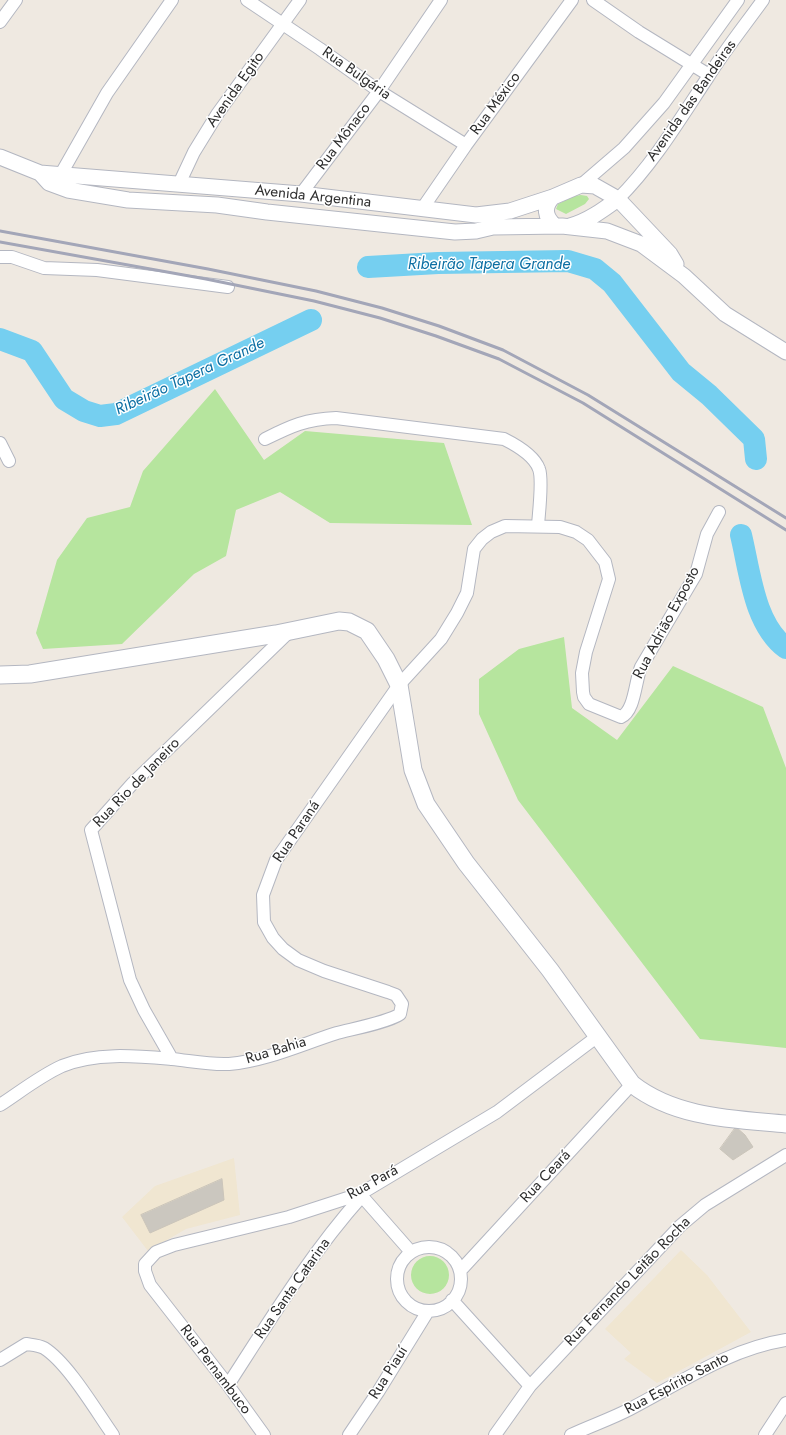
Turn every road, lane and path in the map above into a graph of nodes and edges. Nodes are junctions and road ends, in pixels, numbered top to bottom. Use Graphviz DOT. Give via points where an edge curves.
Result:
graph roads {
  1 [pos="16,0"];
  2 [pos="172,0"];
  3 [pos="247,0"];
  4 [pos="300,0"];
  5 [pos="441,0"];
  6 [pos="572,0"];
  7 [pos="593,0"];
  8 [pos="738,0"];
  9 [pos="763,0"];
  10 [pos="0,22"];
  11 [pos="284,24"];
  12 [pos="693,65"];
  13 [pos="709,75"];
  14 [pos="379,91"];
  15 [pos="466,145"];
  16 [pos="0,157"];
  17 [pos="40,173"];
  18 [pos="60,174"];
  19 [pos="130,181"];
  20 [pos="148,183"];
  21 [pos="179,184"];
  22 [pos="581,185"];
  23 [pos="301,194"];
  24 [pos="553,197"];
  25 [pos="618,199"];
  26 [pos="135,201"];
  27 [pos="422,209"];
  28 [pos="561,227"];
  29 [pos="0,257"];
  30 [pos="684,276"];
  31 [pos="228,287"];
  32 [pos="786,352"];
  33 [pos="265,438"];
  34 [pos="0,442"];
  35 [pos="9,461"];
  36 [pos="719,512"];
  37 [pos="538,525"];
  38 [pos="289,632"];
  39 [pos="0,675"];
  40 [pos="399,685"];
  41 [pos="378,1021"];
  42 [pos="598,1036"];
  43 [pos="172,1059"];
  44 [pos="632,1084"];
  45 [pos="0,1105"];
  46 [pos="786,1124"];
  47 [pos="786,1155"];
  48 [pos="361,1195"];
  49 [pos="411,1252"];
  50 [pos="460,1271"];
  51 [pos="452,1300"];
  52 [pos="166,1305"];
  53 [pos="428,1310"];
  54 [pos="786,1340"];
  55 [pos="0,1360"];
  56 [pos="228,1385"];
  57 [pos="530,1386"];
  58 [pos="786,1403"];
  59 [pos="113,1435"];
  60 [pos="264,1435"];
  61 [pos="349,1435"];
  62 [pos="495,1435"];
  63 [pos="571,1435"];
  64 [pos="765,1435"];
  1 -- 10 [label="street"];
  2 -- 18 [label="street" via="107,92"];
  3 -- 11 [label="street, Rua Bulgária"];
  4 -- 11 [label="street, Avenida Egito"];
  5 -- 14 [label="street, Rua Mônaco"];
  6 -- 15 [label="street, Rua México"];
  7 -- 12 [label="street"];
  8 -- 12 [label="street, Avenida das Bandeiras"];
  9 -- 13 [label="street, Avenida das Bandeiras"];
  11 -- 14 [label="street, Rua Bulgária"];
  11 -- 21 [label="street, Avenida Egito" via="218,114 194,152"];
  12 -- 13 [label="street"];
  12 -- 22 [label="street, Avenida das Bandeiras" via="642,130"];
  13 -- 25 [label="street, Avenida das Bandeiras" via="671,135 635,183"];
  14 -- 15 [label="street, Rua Bulgária"];
  14 -- 23 [label="street, Rua Mônaco"];
  15 -- 27 [label="street, Rua México"];
  16 -- 17 [label="street, Avenida Argentina"];
  17 -- 18 [label="street, Avenida Argentina"];
  17 -- 26 [label="street, Avenida Argentina" via="49,183 68,190"];
  18 -- 19 [label="street, Avenida Argentina"];
  19 -- 20 [label="street, Avenida Argentina"];
  19 -- 26 [label="street"];
  20 -- 21 [label="street, Avenida Argentina"];
  20 -- 26 [label="street" via="142,190 141,197"];
  21 -- 23 [label="street, Avenida Argentina"];
  22 -- 24 [label="street, Avenida Argentina"];
  22 -- 25 [label="street" via="595,186"];
  23 -- 27 [label="street, Avenida Argentina"];
  24 -- 27 [label="street, Avenida Argentina" via="510,211 476,215"];
  24 -- 28 [label="street" via="546,208 546,215"];
  25 -- 28 [label="street" via="602,212 580,223"];
  25 -- 30 [label="street" via="670,254"];
  26 -- 28 [label="street, Avenida Argentina" via="217,205 455,232 494,227"];
  28 -- 30 [label="street" via="607,231 641,244"];
  29 -- 31 [label="street" via="12,257 44,268 97,270"];
  30 -- 32 [label="street" via="725,314"];
  33 -- 37 [label="street" via="315,418 336,418 504,439 517,446 540,469"];
  34 -- 35 [label="street"];
  36 -- 37 [label="street, Rua Adrião Exposto" via="707,534 696,574 641,667 631,706 621,717 589,704 583,692 582,673 586,652 609,579 606,562 588,540 576,532 560,527"];
  37 -- 40 [label="street, Rua Adrião Exposto" via="506,526 482,538 474,549 467,592 457,613 441,639"];
  38 -- 39 [label="main road" via="30,674"];
  38 -- 40 [label="main road" via="339,621 357,625 367,631 386,659"];
  38 -- 43 [label="street, Rua Rio de Janeiro" via="133,783 91,830 130,980"];
  40 -- 41 [label="street, Rua Paraná" via="276,860 263,895 264,922 283,949 298,960 384,990 400,999 400,1014"];
  40 -- 42 [label="main road" via="413,770 426,804 466,863"];
  41 -- 43 [label="street, Rua Bahia" via="251,1061 216,1064"];
  42 -- 44 [label="main road"];
  42 -- 48 [label="street, Rua Pará" via="497,1112"];
  43 -- 45 [label="street, Rua Bahia" via="126,1057 83,1060 47,1074"];
  44 -- 46 [label="main road" via="665,1104 692,1112"];
  44 -- 50 [label="street, Rua Ceará"];
  47 -- 57 [label="street, Rua Fernando Leitão Rocha" via="693,1214"];
  48 -- 49 [label="street"];
  48 -- 52 [label="street, Rua Pará" via="282,1219 164,1248 145,1264 145,1271 150,1285"];
  48 -- 56 [label="street, Rua Santa Catarina" via="304,1270"];
  49 -- 50 [label="street" via="420,1248 441,1249 450,1254"];
  49 -- 53 [label="street" via="398,1270 397,1282 400,1293 407,1302 417,1308"];
  50 -- 51 [label="street" via="461,1282"];
  51 -- 53 [label="street" via="441,1308"];
  51 -- 57 [label="street"];
  52 -- 56 [label="street, Rua Pernambuco"];
  53 -- 61 [label="street, Rua Piauí"];
  54 -- 63 [label="street, Rua Espírito Santo" via="764,1343 745,1350 709,1366 629,1410"];
  55 -- 59 [label="street" via="26,1344 43,1348 71,1377"];
  56 -- 60 [label="street, Rua Pernambuco"];
  57 -- 62 [label="street, Rua Fernando Leitão Rocha"];
  58 -- 64 [label="street"];
}
